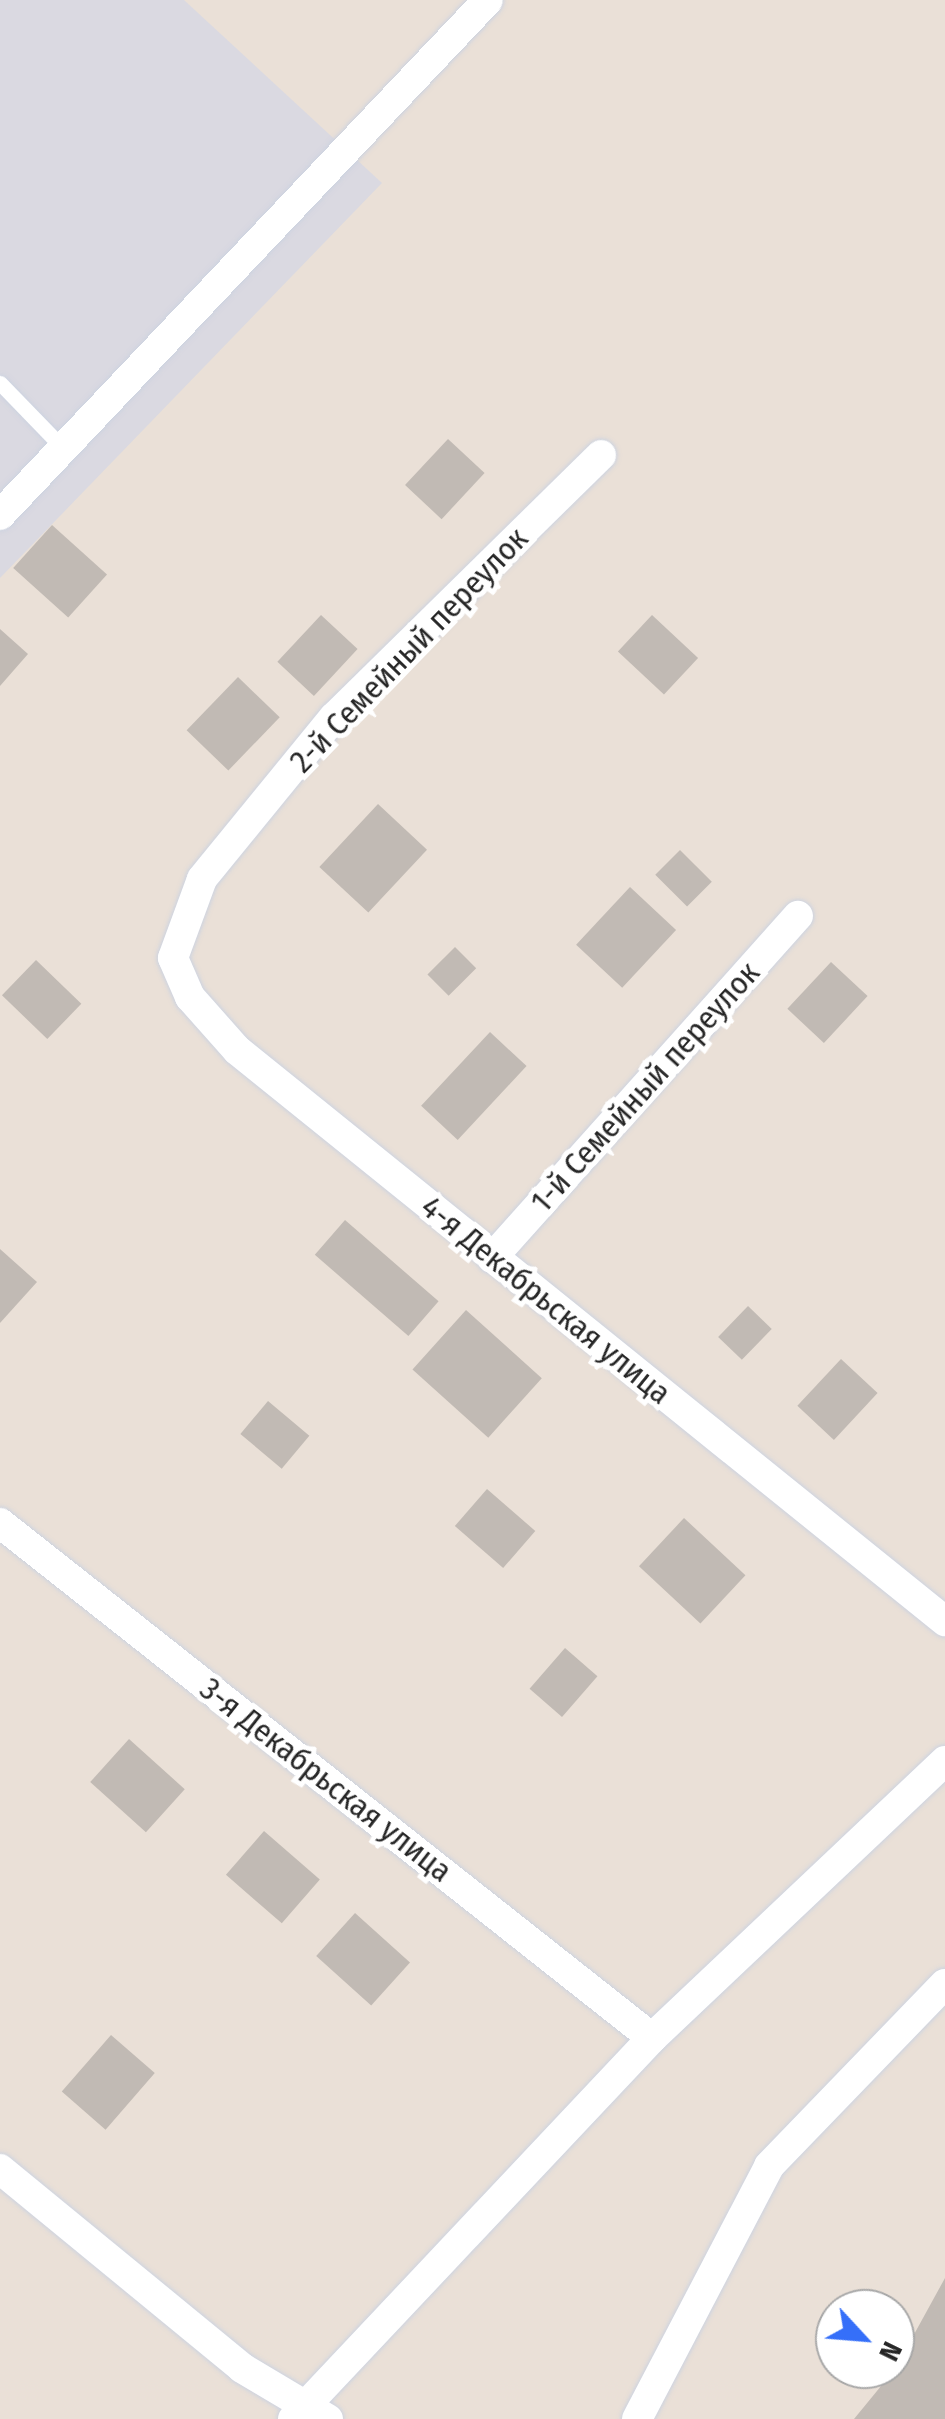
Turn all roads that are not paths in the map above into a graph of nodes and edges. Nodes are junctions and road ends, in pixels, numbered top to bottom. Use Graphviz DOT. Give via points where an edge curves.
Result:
graph roads {
  1 [pos="488,0"];
  2 [pos="0,382"];
  3 [pos="64,449"];
  4 [pos="601,455"];
  5 [pos="0,516"];
  6 [pos="798,916"];
  7 [pos="173,958"];
  8 [pos="492,1258"];
  9 [pos="0,1522"];
  10 [pos="945,1621"];
  11 [pos="945,1761"];
  12 [pos="945,1984"];
  13 [pos="652,2038"];
  14 [pos="0,2169"];
  15 [pos="309,2414"];
  16 [pos="636,2419"];
  1 -- 3 [label="street"];
  2 -- 3 [label="lane"];
  3 -- 5 [label="street"];
  4 -- 7 [label="street, 2-й Семейный переулок" via="334,717 202,878"];
  6 -- 8 [label="street, 1-й Семейный переулок"];
  7 -- 8 [label="street, 4-я Декабрьская улица" via="190,996 237,1050"];
  8 -- 10 [label="street, 4-я Декабрьская улица"];
  9 -- 13 [label="street, 3-я Декабрьская улица"];
  11 -- 13 [label="street"];
  12 -- 16 [label="street" via="769,2166"];
  13 -- 15 [label="street"];
  14 -- 15 [label="street" via="242,2368"];
}
